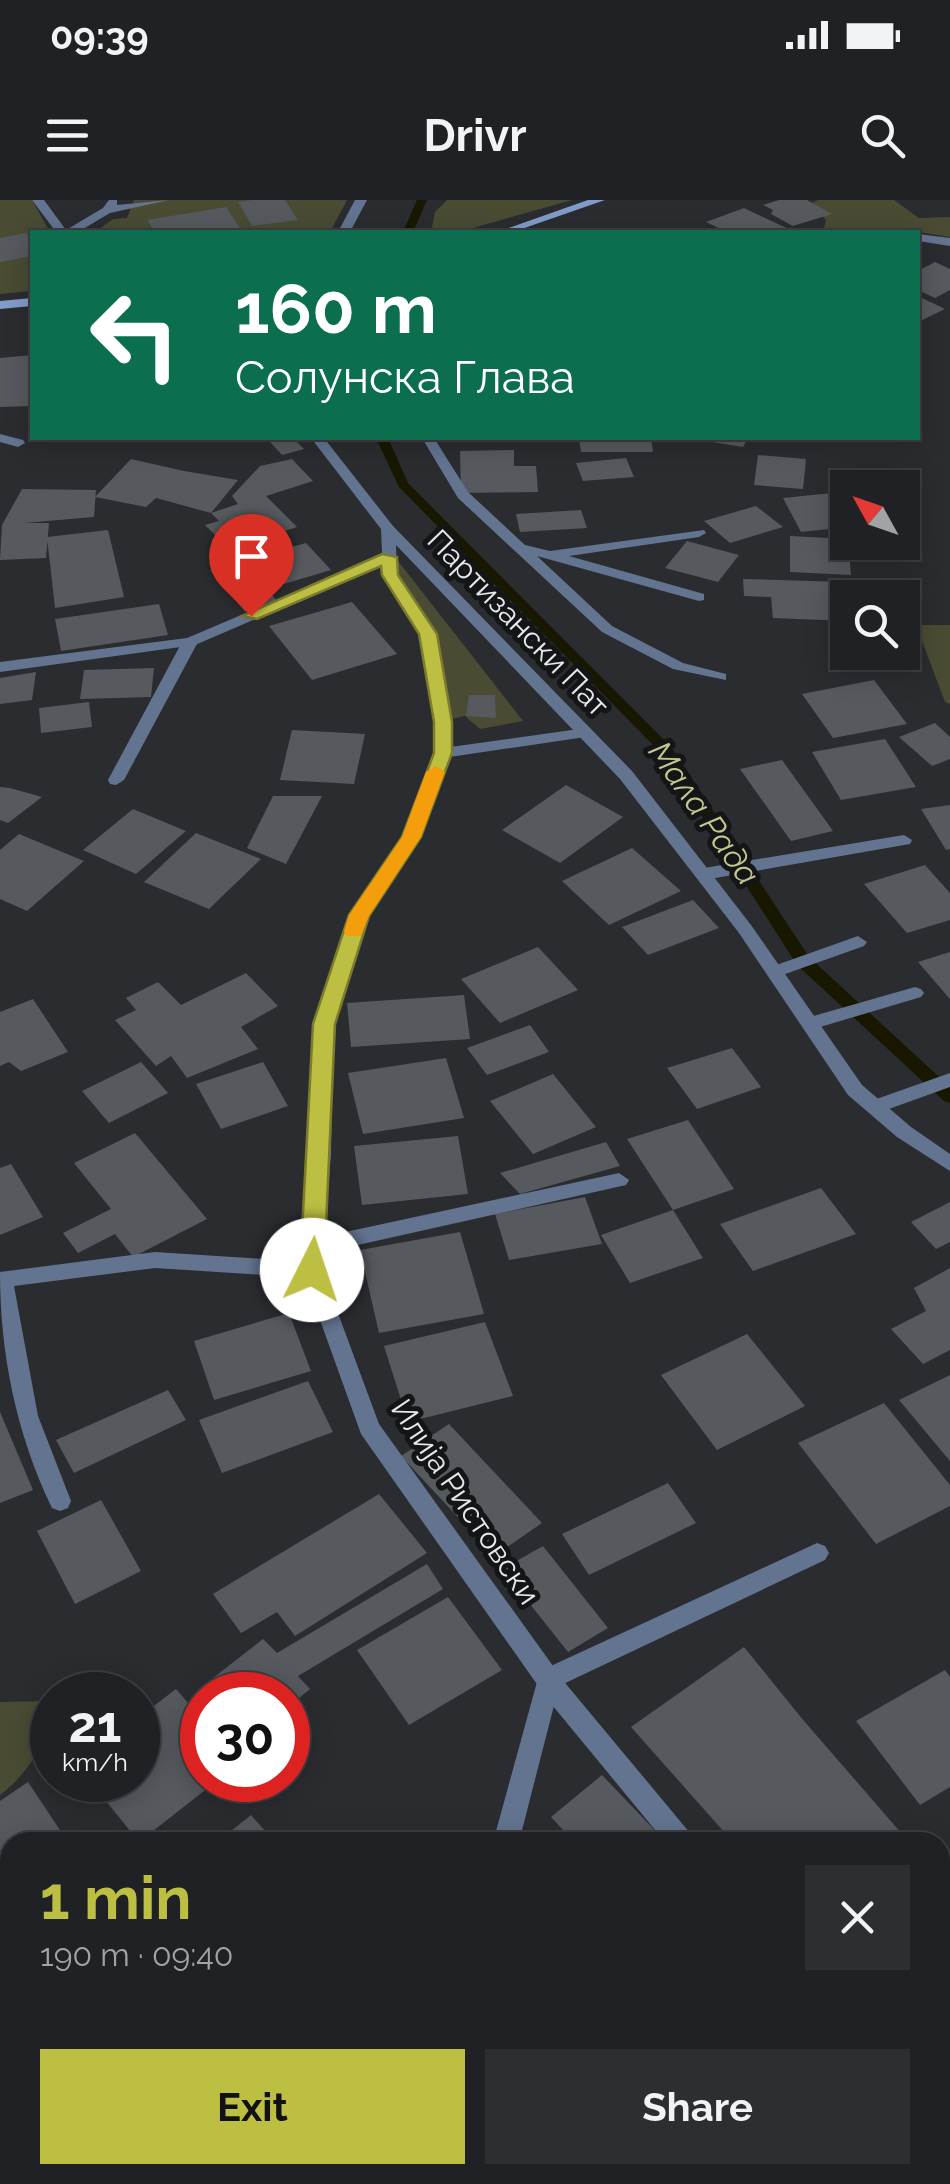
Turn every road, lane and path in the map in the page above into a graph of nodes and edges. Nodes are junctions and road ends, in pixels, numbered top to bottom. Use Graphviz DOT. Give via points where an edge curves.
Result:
graph roads {
  1 [pos="38,200"];
  2 [pos="163,200"];
  3 [pos="362,200"];
  4 [pos="599,200"];
  5 [pos="110,205"];
  6 [pos="60,230"];
  7 [pos="74,230"];
  8 [pos="345,230"];
  9 [pos="509,230"];
  10 [pos="920,238"];
  11 [pos="950,242"];
  12 [pos="30,299"];
  13 [pos="0,305"];
  14 [pos="0,438"];
  15 [pos="319,440"];
  16 [pos="429,440"];
  17 [pos="18,442"];
  18 [pos="388,529"];
  19 [pos="699,533"];
  20 [pos="522,547"];
  21 [pos="547,554"];
  22 [pos="388,557"];
  23 [pos="699,597"];
  24 [pos="190,642"];
  25 [pos="0,667"];
  26 [pos="721,677"];
  27 [pos="586,732"];
  28 [pos="443,753"];
  29 [pos="116,780"];
  30 [pos="904,840"];
  31 [pos="704,874"];
  32 [pos="858,942"];
  33 [pos="780,969"];
  34 [pos="915,992"];
  35 [pos="810,1024"];
  36 [pos="950,1080"];
  37 [pos="875,1107"];
  38 [pos="950,1164"];
  39 [pos="619,1180"];
  40 [pos="312,1258"];
  41 [pos="1,1280"];
  42 [pos="60,1501"];
  43 [pos="817,1552"];
  44 [pos="548,1679"];
  45 [pos="509,1832"];
  46 [pos="673,1832"];
  1 -- 6 [label="street"];
  2 -- 5 [label="street"];
  3 -- 8 [label="street"];
  4 -- 9 [label="main road"];
  5 -- 7 [label="street"];
  10 -- 11 [label="street"];
  12 -- 13 [label="main road"];
  14 -- 17 [label="street"];
  15 -- 18 [label="street, Партизански Пат"];
  16 -- 20 [label="street, Партизански Пат" via="463,495"];
  18 -- 22 [label="street, Илија Ристовски"];
  18 -- 27 [label="street, Партизански Пат"];
  19 -- 21 [label="street"];
  20 -- 21 [label="street"];
  20 -- 26 [label="street, Партизански Пат" via="607,630 678,666"];
  21 -- 23 [label="street"];
  22 -- 24 [label="street"];
  22 -- 28 [label="street, Илија Ристовски" via="390,575 428,634"];
  24 -- 25 [label="street"];
  24 -- 29 [label="street"];
  27 -- 28 [label="street"];
  27 -- 31 [label="street, Партизански Пат"];
  28 -- 40 [label="street, Илија Ристовски" via="411,837 359,915 324,1024"];
  30 -- 31 [label="street"];
  31 -- 33 [label="street, Партизански Пат"];
  32 -- 33 [label="street"];
  33 -- 35 [label="street, Партизански Пат"];
  34 -- 35 [label="street"];
  35 -- 37 [label="street, Партизански Пат" via="855,1090"];
  36 -- 37 [label="street"];
  37 -- 38 [label="street, Партизански Пат"];
  39 -- 40 [label="street"];
  40 -- 41 [label="street" via="155,1260"];
  40 -- 44 [label="street, Илија Ристовски" via="370,1428"];
  41 -- 42 [label="street" via="27,1416"];
  43 -- 44 [label="street"];
  44 -- 45 [label="street"];
  44 -- 46 [label="street, Илија Ристовски"];
}
